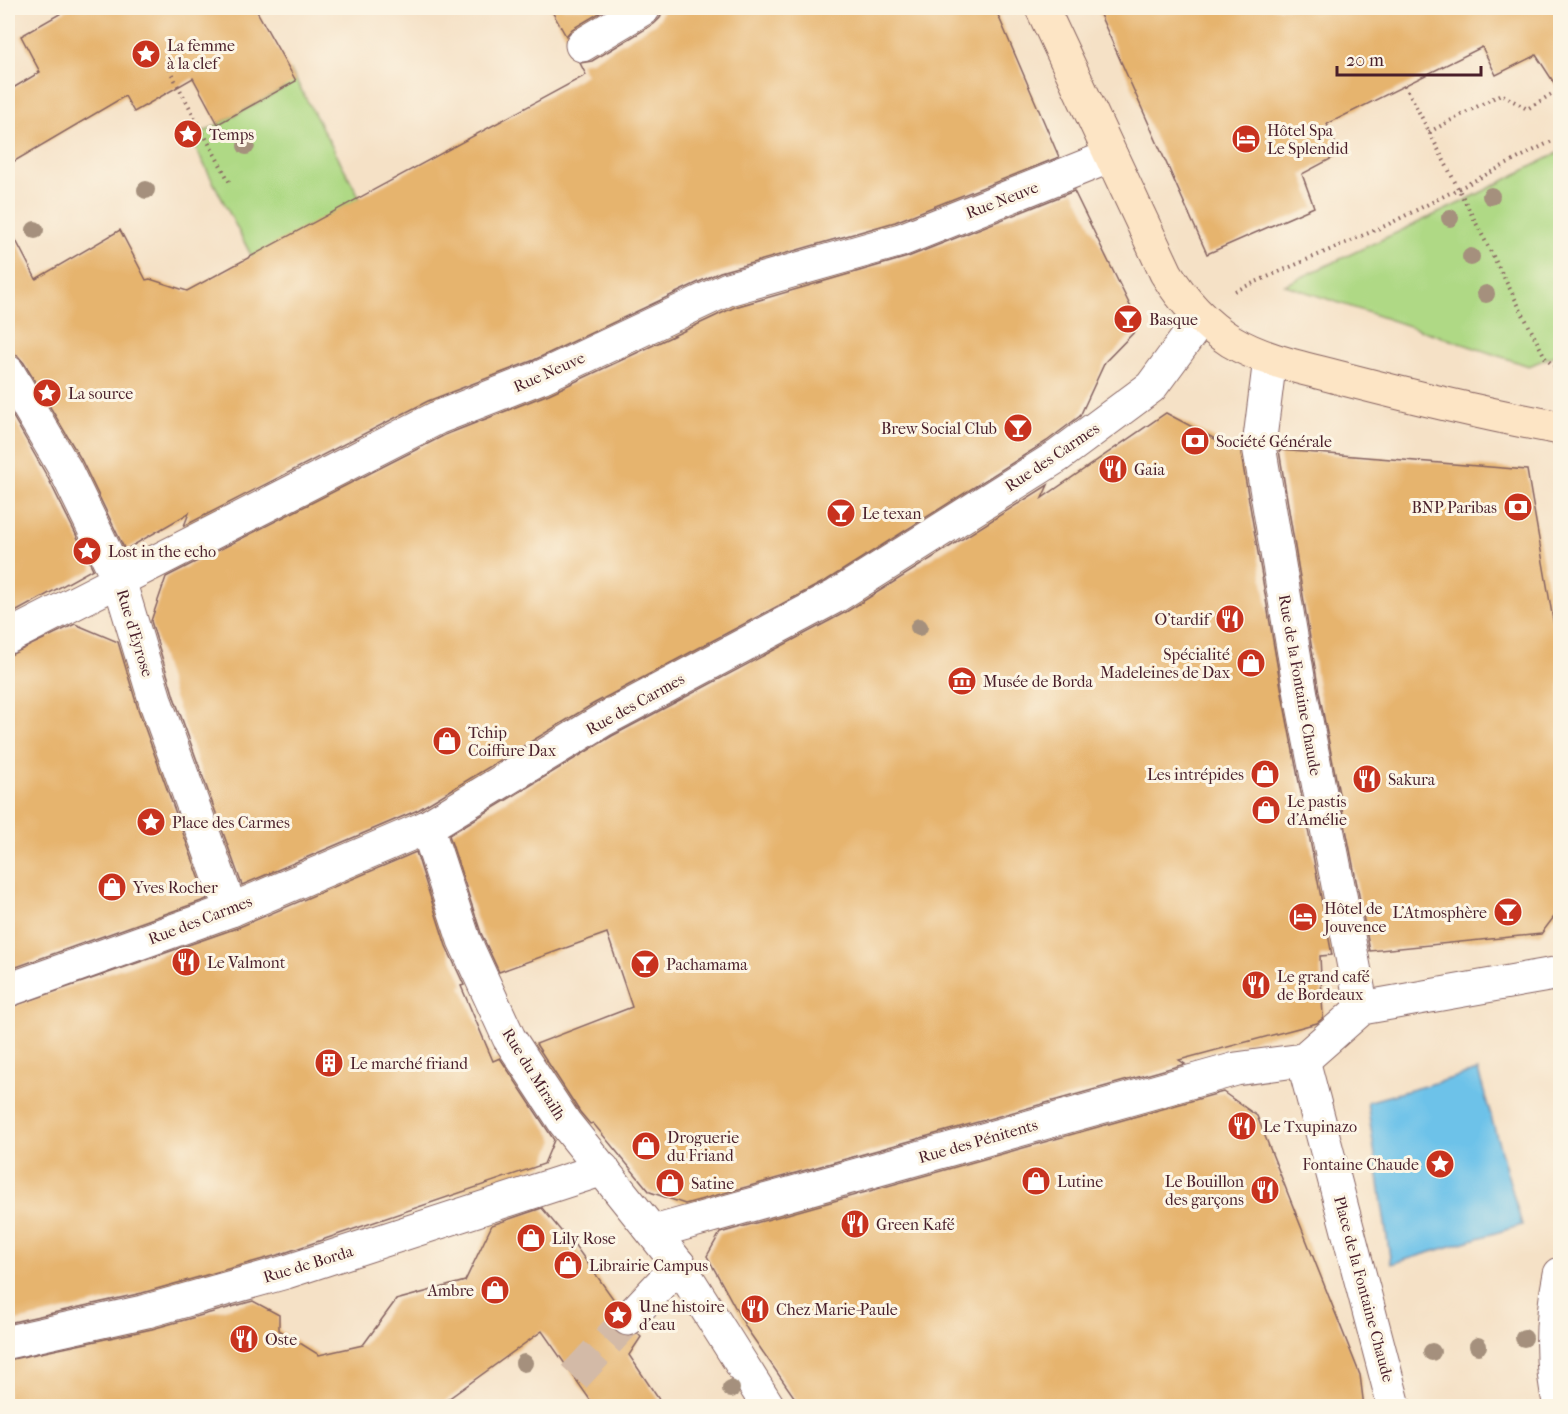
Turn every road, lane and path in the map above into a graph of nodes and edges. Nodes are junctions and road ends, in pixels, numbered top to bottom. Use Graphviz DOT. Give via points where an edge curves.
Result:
graph roads {
  1 [pos="644,8"];
  2 [pos="1042,8"];
  3 [pos="582,45"];
  4 [pos="170,69"];
  5 [pos="1405,86"];
  6 [pos="1560,89"];
  7 [pos="1429,132"];
  8 [pos="1560,137"];
  9 [pos="1111,156"];
  10 [pos="230,183"];
  11 [pos="1459,189"];
  12 [pos="1230,294"];
  13 [pos="1201,320"];
  14 [pos="1270,359"];
  15 [pos="1560,371"];
  16 [pos="8,372"];
  17 [pos="1560,428"];
  18 [pos="119,580"];
  19 [pos="8,637"];
  20 [pos="427,827"];
  21 [pos="231,909"];
  22 [pos="1560,973"];
  23 [pos="8,990"];
  24 [pos="1362,1008"];
  25 [pos="1304,1060"];
  26 [pos="603,1169"];
  27 [pos="654,1232"];
  28 [pos="679,1265"];
  29 [pos="1560,1274"];
  30 [pos="628,1319"];
  31 [pos="8,1342"];
  32 [pos="1560,1406"];
  33 [pos="768,1407"];
  34 [pos="1394,1407"];
  1 -- 3 [label="street"];
  2 -- 9 [label="main road"];
  4 -- 10 [label="path"];
  5 -- 7 [label="path"];
  6 -- 7 [label="path" via="1527,109 1501,94"];
  7 -- 11 [label="path"];
  8 -- 11 [label="path"];
  9 -- 13 [label="main road" via="1166,273"];
  9 -- 18 [label="street, Rue Neuve" via="901,240 728,289 541,377 436,418"];
  11 -- 12 [label="path"];
  11 -- 15 [label="path" via="1546,359"];
  13 -- 14 [label="main road" via="1232,342"];
  13 -- 20 [label="street, Rue des Carmes" via="1151,387 1058,456 836,596 603,720"];
  14 -- 17 [label="main road" via="1478,413"];
  14 -- 24 [label="street, Rue de la Fontaine Chaude" via="1259,446"];
  16 -- 18 [label="street, Rue d'Eyrose" via="65,469"];
  18 -- 19 [label="street, Rue Neuve"];
  18 -- 21 [label="street, Rue d'Eyrose" via="156,704"];
  20 -- 21 [label="street, Rue des Carmes"];
  20 -- 26 [label="street, Rue du Mirailh" via="464,940 509,1038 565,1124"];
  21 -- 23 [label="street, Rue des Carmes"];
  22 -- 24 [label="street"];
  24 -- 25 [label="street"];
  25 -- 27 [label="street, Rue des Pénitents" via="1236,1069"];
  25 -- 34 [label="street, Place de la Fontaine Chaude"];
  26 -- 27 [label="street, Rue du Mirailh"];
  26 -- 31 [label="street, Rue de Borda" via="286,1272 147,1311"];
  27 -- 28 [label="street, Rue du Mirailh"];
  28 -- 30 [label="street"];
  28 -- 33 [label="street, Rue du Mirailh"];
  29 -- 32 [label="street" via="1554,1309 1553,1376"];
}
